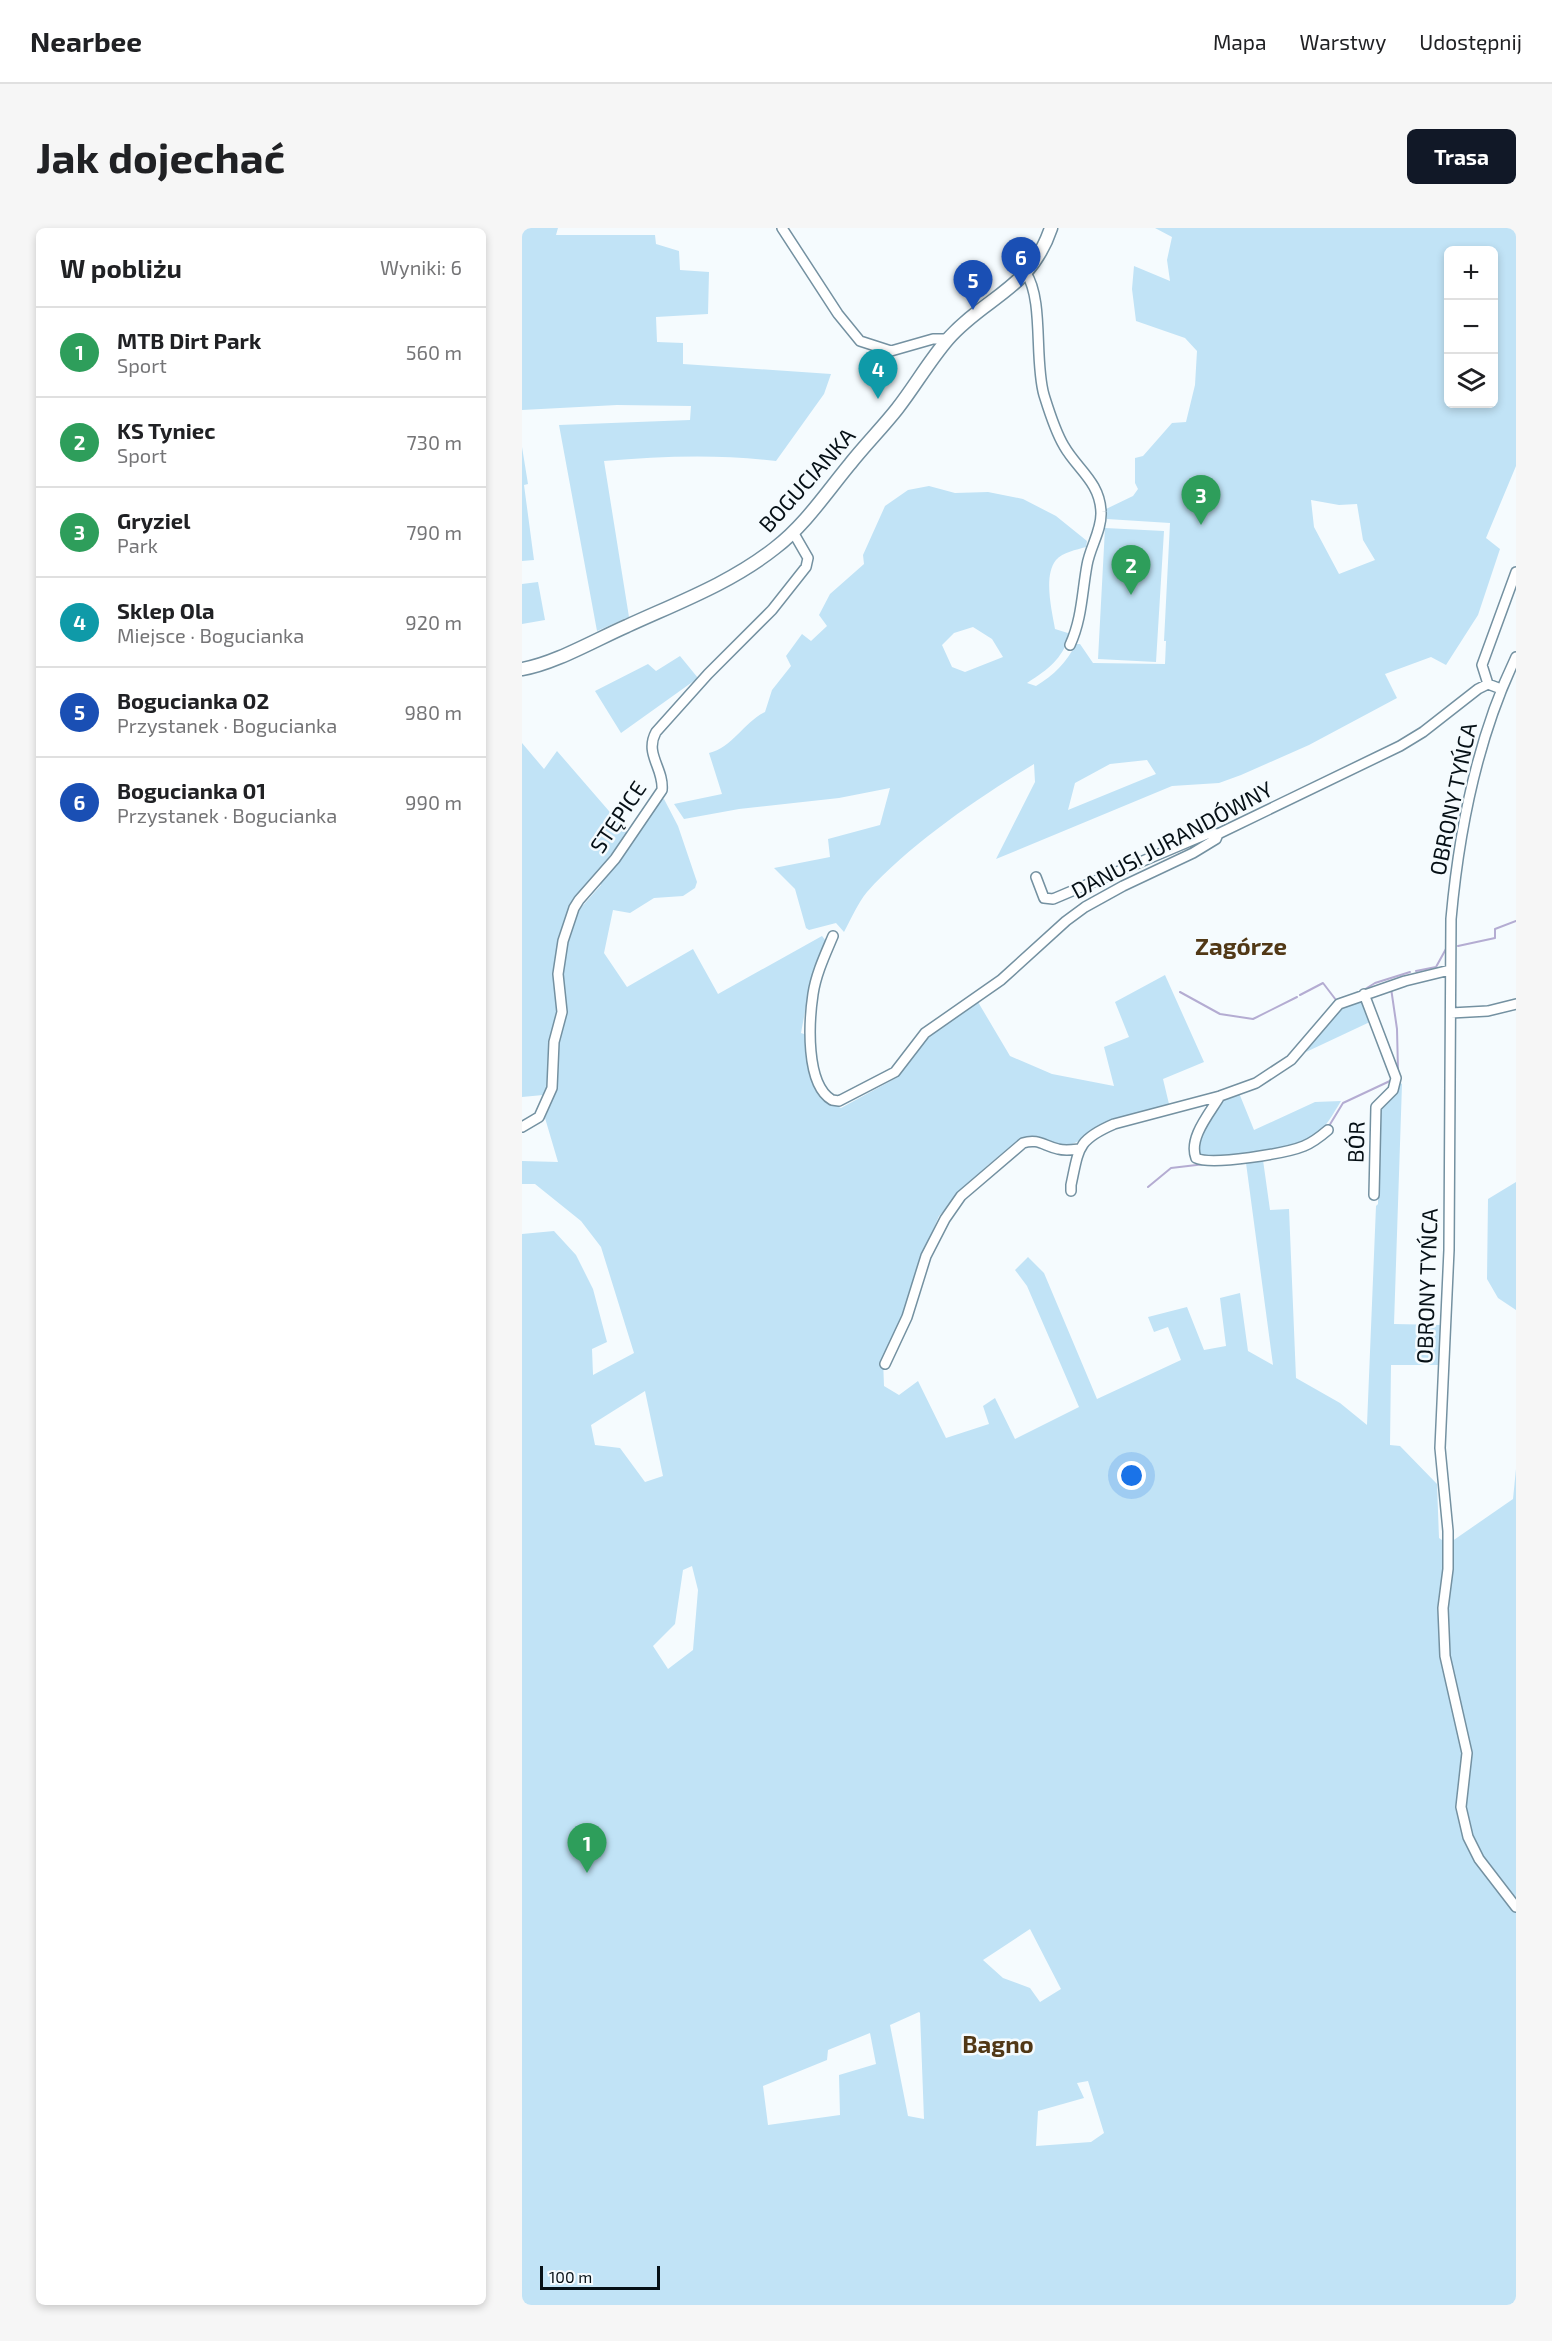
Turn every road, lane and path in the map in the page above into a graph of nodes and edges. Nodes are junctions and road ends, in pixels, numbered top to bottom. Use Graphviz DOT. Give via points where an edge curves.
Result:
graph roads {
  1 [pos="782,228"];
  2 [pos="1050,228"];
  3 [pos="1026,273"];
  4 [pos="948,339"];
  5 [pos="794,532"];
  6 [pos="1516,572"];
  7 [pos="1070,645"];
  8 [pos="1516,657"];
  9 [pos="522,669"];
  10 [pos="1488,684"];
  11 [pos="1501,689"];
  12 [pos="1218,834"];
  13 [pos="1036,877"];
  14 [pos="833,936"];
  15 [pos="1450,970"];
  16 [pos="1364,994"];
  17 [pos="1516,1004"];
  18 [pos="1451,1013"];
  19 [pos="1220,1096"];
  20 [pos="522,1127"];
  21 [pos="1328,1130"];
  22 [pos="1079,1149"];
  23 [pos="1071,1191"];
  24 [pos="1374,1195"];
  25 [pos="885,1364"];
  26 [pos="1516,1907"];
  1 -- 4 [label="street" via="860,341 891,351 933,339"];
  2 -- 3 [label="street, BOGUCIANKA" via="1045,245"];
  3 -- 4 [label="street, BOGUCIANKA"];
  3 -- 7 [label="street" via="1034,302 1046,400 1062,443 1088,475 1101,505 1079,621"];
  4 -- 5 [label="street, BOGUCIANKA" via="898,408"];
  5 -- 9 [label="street, BOGUCIANKA" via="742,571 706,590"];
  5 -- 20 [label="street, STĘPICE" via="808,558 806,567 772,610 656,732 651,751 663,777 662,790 615,859 573,908 558,974 562,1012 554,1042 552,1088 539,1117"];
  6 -- 10 [label="street" via="1482,665"];
  8 -- 11 [label="street, OBRONY TYŃCA"];
  10 -- 11 [label="street"];
  10 -- 12 [label="street, DANUSI JURANDÓWNY" via="1400,746"];
  11 -- 15 [label="street, OBRONY TYŃCA" via="1470,793 1454,890"];
  12 -- 13 [label="street" via="1209,833 1053,899 1044,898"];
  12 -- 14 [label="street, DANUSI JURANDÓWNY" via="1193,853 1085,907 1001,980 925,1033 896,1072 839,1101 822,1090 810,1053 813,994"];
  15 -- 16 [label="street"];
  15 -- 18 [label="street, OBRONY TYŃCA"];
  16 -- 19 [label="street" via="1340,1004 1276,1072"];
  16 -- 24 [label="street, BÓR" via="1396,1078 1393,1090 1376,1107"];
  17 -- 18 [label="street" via="1488,1011"];
  18 -- 26 [label="street, OBRONY TYŃCA" via="1449,1250 1440,1448 1448,1531 1443,1608 1445,1656 1467,1753 1461,1807 1468,1837 1479,1859"];
  19 -- 21 [label="street" via="1195,1140 1193,1152 1203,1162 1301,1147"];
  19 -- 22 [label="street" via="1114,1124 1090,1136"];
  22 -- 23 [label="street"];
  22 -- 25 [label="street" via="1054,1149 1031,1140 1023,1143 961,1196 926,1256 907,1317"];
}
